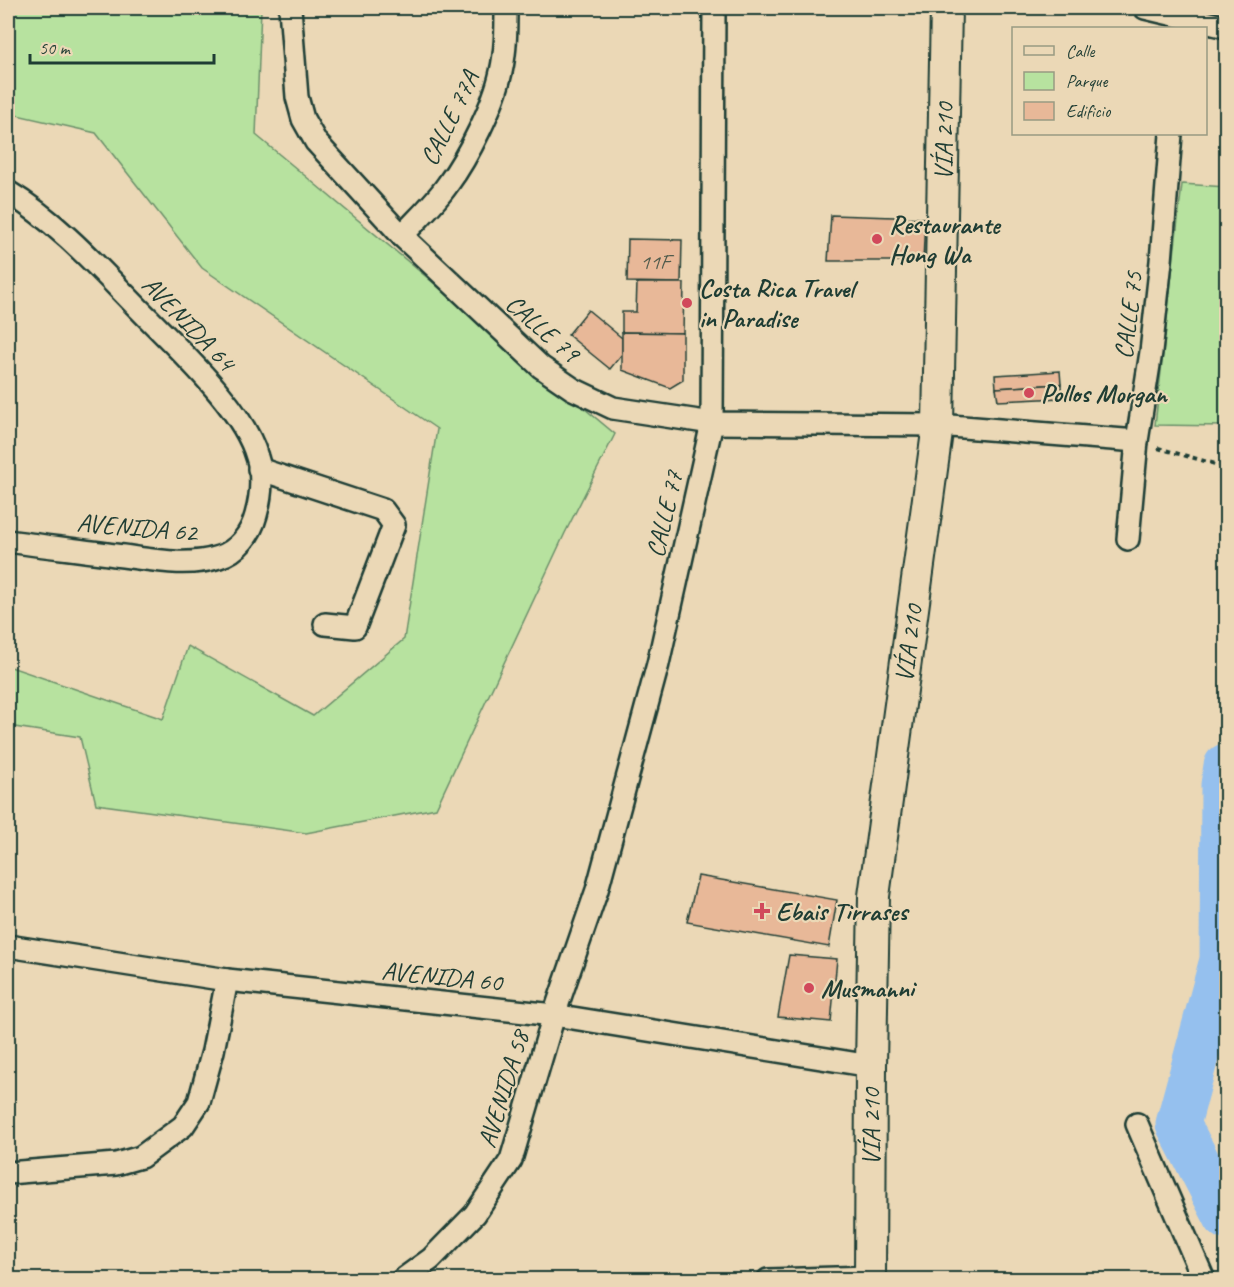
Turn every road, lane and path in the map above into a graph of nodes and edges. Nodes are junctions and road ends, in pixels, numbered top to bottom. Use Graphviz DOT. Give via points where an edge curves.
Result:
graph roads {
  1 [pos="290,8"];
  2 [pos="506,8"];
  3 [pos="714,8"];
  4 [pos="945,8"];
  5 [pos="1145,8"];
  6 [pos="1170,22"];
  7 [pos="1227,27"];
  8 [pos="1171,135"];
  9 [pos="8,192"];
  10 [pos="402,236"];
  11 [pos="712,423"];
  12 [pos="938,425"];
  13 [pos="1137,441"];
  14 [pos="1227,467"];
  15 [pos="259,469"];
  16 [pos="252,530"];
  17 [pos="1128,538"];
  18 [pos="8,541"];
  19 [pos="325,624"];
  20 [pos="8,946"];
  21 [pos="227,980"];
  22 [pos="554,1015"];
  23 [pos="871,1066"];
  24 [pos="1137,1124"];
  25 [pos="8,1173"];
  26 [pos="870,1278"];
  27 [pos="402,1280"];
  28 [pos="768,1280"];
  29 [pos="1204,1280"];
  1 -- 10 [label="street, CALLE 79" via="297,98 303,119 332,161"];
  2 -- 10 [label="street, CALLE 77A" via="501,74 486,114 448,185"];
  3 -- 11 [label="street, CALLE 77"];
  4 -- 12 [label="main road, VÍA 210"];
  5 -- 6 [label="street"];
  6 -- 7 [label="street"];
  8 -- 13 [label="street, CALLE 75" via="1151,352"];
  9 -- 15 [label="street, AVENIDA 64" via="51,224 103,273 216,390 242,426"];
  10 -- 11 [label="street, CALLE 79" via="541,367 573,389 613,408"];
  11 -- 12 [label="street, CALLE 79"];
  11 -- 22 [label="street, CALLE 77" via="652,687 597,890"];
  12 -- 13 [label="street"];
  12 -- 23 [label="main road, VÍA 210" via="874,896"];
  13 -- 14 [label="path"];
  13 -- 17 [label="street, CALLE 75"];
  15 -- 16 [label="street, AVENIDA 64" via="259,506"];
  15 -- 19 [label="street" via="383,510 394,525 355,627"];
  16 -- 18 [label="street, AVENIDA 62" via="221,557 198,562"];
  20 -- 21 [label="street, AVENIDA 60"];
  21 -- 22 [label="street, AVENIDA 60"];
  21 -- 25 [label="street" via="199,1102 183,1126 141,1157 116,1164"];
  22 -- 23 [label="street, AVENIDA 60"];
  22 -- 27 [label="street, AVENIDA 58" via="512,1160 475,1214 430,1259"];
  23 -- 26 [label="main road, VÍA 210"];
  24 -- 29 [label="street"];
  26 -- 28 [label="street"];
}
